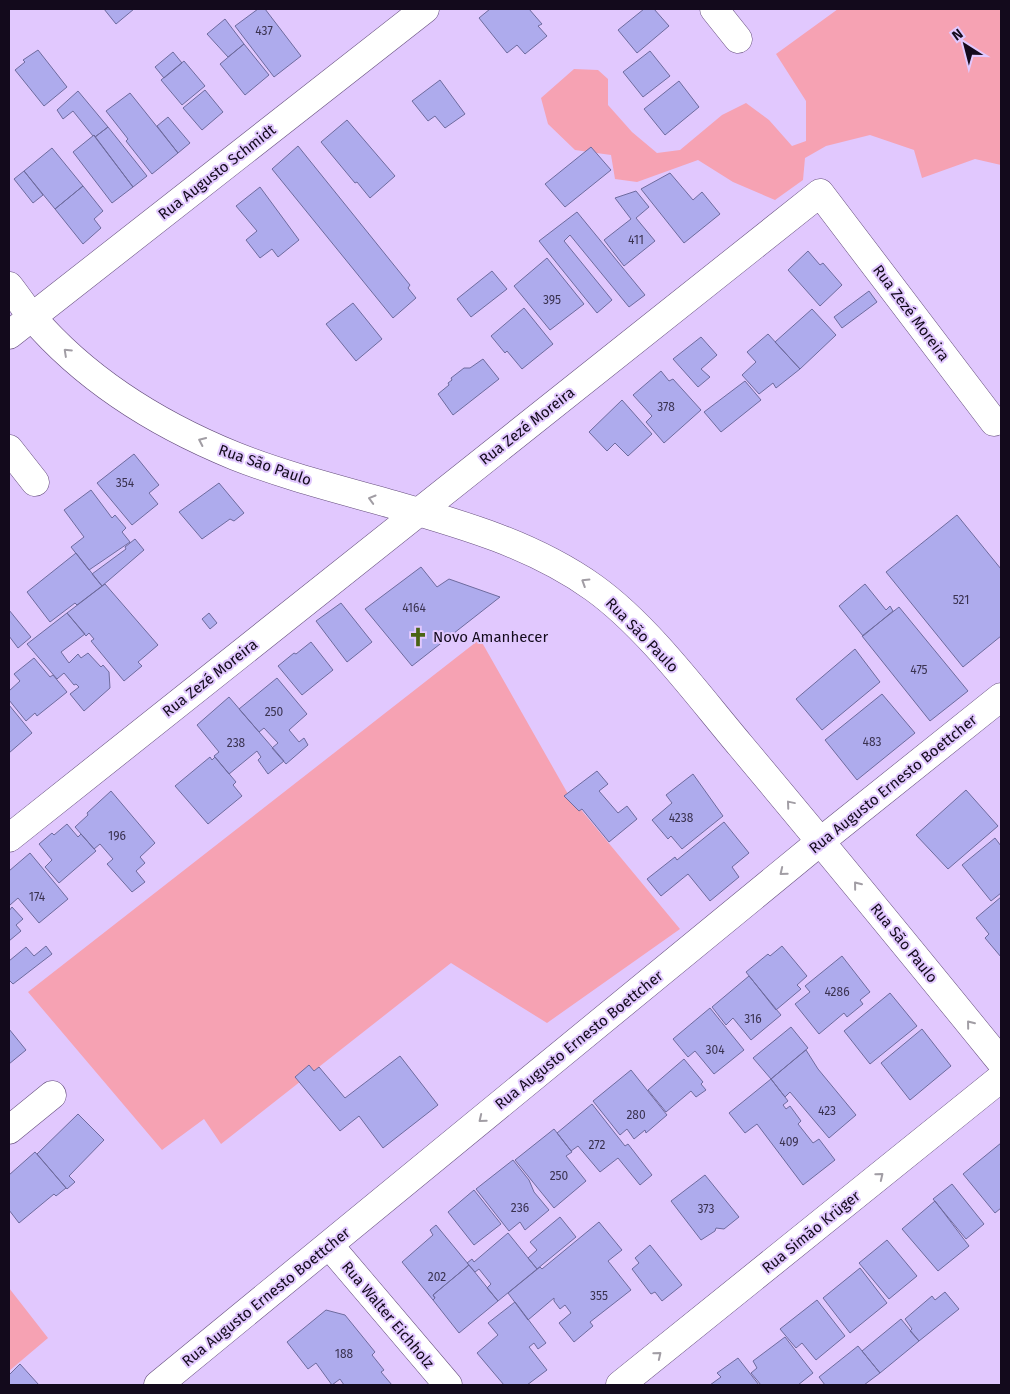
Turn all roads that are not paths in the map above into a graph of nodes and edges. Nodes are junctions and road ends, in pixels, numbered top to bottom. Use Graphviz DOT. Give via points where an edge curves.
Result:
graph roads {
  1 [pos="425,9"];
  2 [pos="714,9"];
  3 [pos="738,39"];
  4 [pos="9,286"];
  5 [pos="32,317"];
  6 [pos="9,335"];
  7 [pos="994,422"];
  8 [pos="9,449"];
  9 [pos="35,482"];
  10 [pos="419,512"];
  11 [pos="1001,697"];
  12 [pos="9,838"];
  13 [pos="821,841"];
  14 [pos="1001,1062"];
  15 [pos="1001,1078"];
  16 [pos="52,1095"];
  17 [pos="9,1130"];
  18 [pos="329,1244"];
  19 [pos="158,1385"];
  20 [pos="448,1385"];
  21 [pos="620,1385"];
  1 -- 5 [label="street, Rua Augusto Schmidt"];
  2 -- 3 [label="street"];
  4 -- 5 [label="street, Rua São Paulo"];
  5 -- 6 [label="street, Rua Augusto Schmidt"];
  10 -- 5 [label="street, Rua São Paulo, one-way" via="237,457 161,421 83,367"];
  7 -- 10 [label="street, Rua Zezé Moreira" via="820,194"];
  8 -- 9 [label="street"];
  10 -- 12 [label="street, Rua Zezé Moreira"];
  13 -- 10 [label="street, Rua São Paulo, one-way" via="688,683 618,608 556,564 516,544"];
  11 -- 13 [label="street, Rua Augusto Ernesto Boettcher"];
  14 -- 13 [label="street, Rua São Paulo, one-way"];
  13 -- 18 [label="street, Rua Augusto Ernesto Boettcher, one-way"];
  21 -- 15 [label="street, Rua Simão Krüger, one-way"];
  16 -- 17 [label="street"];
  18 -- 19 [label="street, Rua Augusto Ernesto Boettcher"];
  18 -- 20 [label="street, Rua Walter Eichholz"];
}
